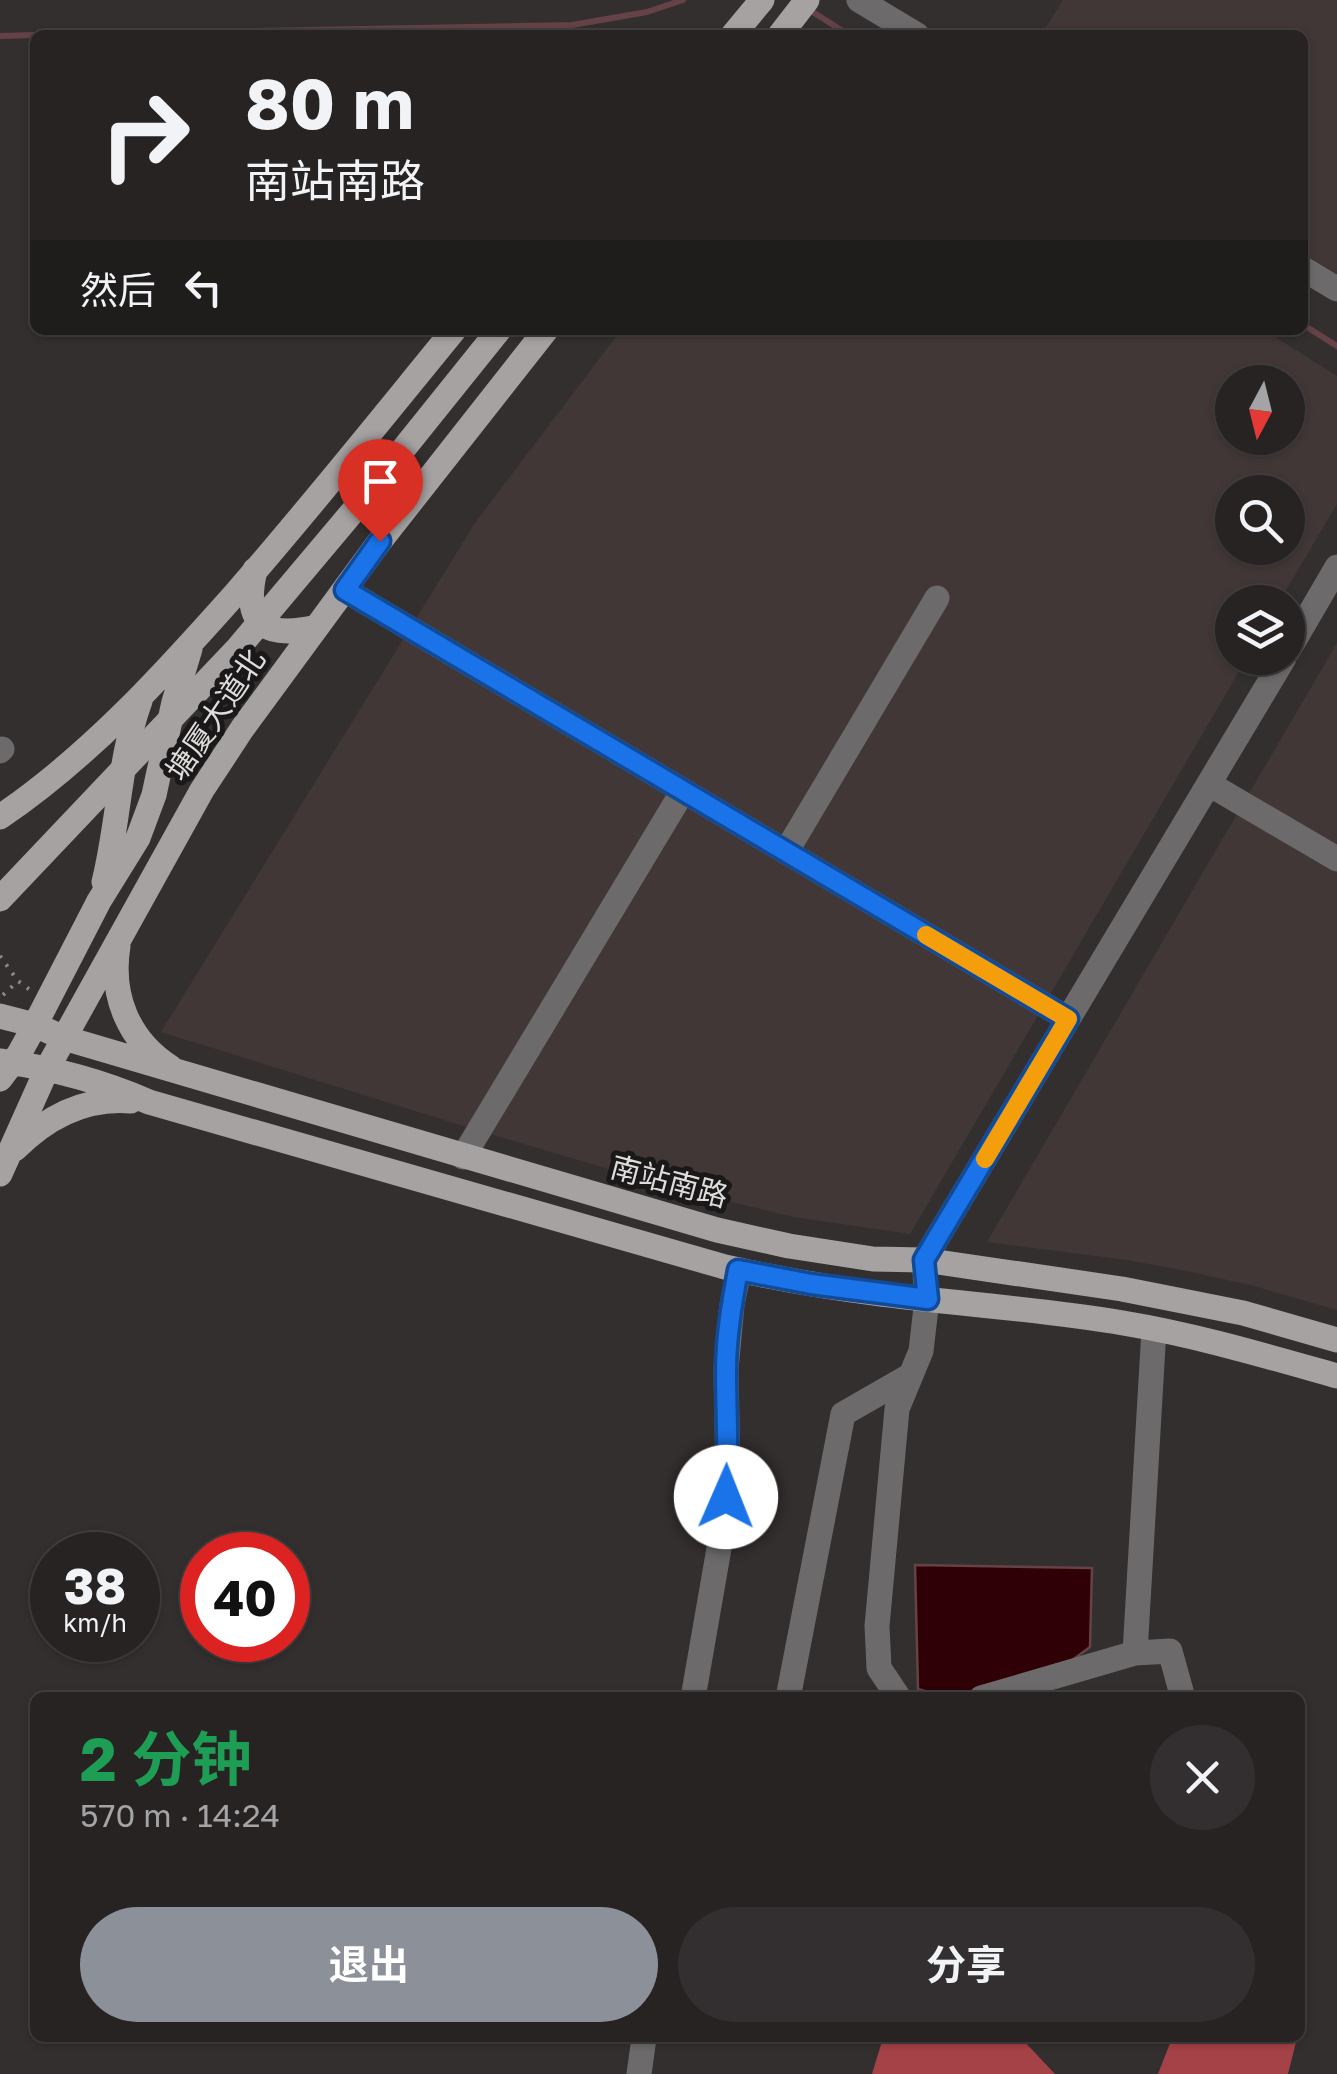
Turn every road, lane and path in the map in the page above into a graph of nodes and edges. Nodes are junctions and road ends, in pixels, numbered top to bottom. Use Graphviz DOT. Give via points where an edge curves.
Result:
graph roads {
  1 [pos="762,0"];
  2 [pos="807,0"];
  3 [pos="860,0"];
  4 [pos="737,30"];
  5 [pos="784,30"];
  6 [pos="909,30"];
  7 [pos="1308,271"];
  8 [pos="1337,288"];
  9 [pos="450,335"];
  10 [pos="496,335"];
  11 [pos="542,335"];
  12 [pos="1337,567"];
  13 [pos="255,570"];
  14 [pos="345,590"];
  15 [pos="937,598"];
  16 [pos="1305,622"];
  17 [pos="317,627"];
  18 [pos="196,638"];
  19 [pos="1274,675"];
  20 [pos="141,696"];
  21 [pos="1209,784"];
  22 [pos="683,790"];
  23 [pos="0,817"];
  24 [pos="786,852"];
  25 [pos="1337,860"];
  26 [pos="0,899"];
  27 [pos="99,901"];
  28 [pos="122,932"];
  29 [pos="0,956"];
  30 [pos="18,981"];
  31 [pos="32,991"];
  32 [pos="0,998"];
  33 [pos="0,1016"];
  34 [pos="1068,1019"];
  35 [pos="35,1025"];
  36 [pos="64,1038"];
  37 [pos="4,1068"];
  38 [pos="47,1069"];
  39 [pos="179,1072"];
  40 [pos="148,1102"];
  41 [pos="463,1157"];
  42 [pos="3,1167"];
  43 [pos="924,1260"];
  44 [pos="738,1270"];
  45 [pos="928,1299"];
  46 [pos="1154,1329"];
  47 [pos="1337,1340"];
  48 [pos="911,1375"];
  49 [pos="1337,1376"];
  50 [pos="1135,1654"];
  51 [pos="694,1692"];
  52 [pos="789,1692"];
  53 [pos="895,1692"];
  54 [pos="1003,1692"];
  55 [pos="1180,1692"];
  56 [pos="643,2042"];
  57 [pos="639,2074"];
  1 -- 4 [label="main road"];
  2 -- 5 [label="main road"];
  3 -- 6 [label="street"];
  7 -- 8 [label="street"];
  9 -- 13 [label="main road"];
  10 -- 26 [label="main road, 塘厦大道北, bridge" via="238,648"];
  11 -- 14 [label="main road, 塘厦大道北"];
  12 -- 16 [label="street"];
  13 -- 17 [label="main road" via="250,598 261,623 285,632"];
  13 -- 18 [label="main road"];
  14 -- 17 [label="main road, 塘厦大道北"];
  14 -- 22 [label="street"];
  15 -- 24 [label="street"];
  17 -- 28 [label="main road, 塘厦大道北" via="202,790"];
  18 -- 20 [label="main road"];
  18 -- 27 [label="main road" via="180,675 146,820"];
  19 -- 21 [label="street"];
  20 -- 23 [label="main road" via="53,779"];
  20 -- 27 [label="main road"];
  21 -- 25 [label="street"];
  21 -- 34 [label="street"];
  22 -- 24 [label="street"];
  22 -- 41 [label="street"];
  24 -- 34 [label="street"];
  27 -- 35 [label="main road"];
  28 -- 36 [label="main road, 塘厦大道北"];
  28 -- 39 [label="main road" via="116,964 121,1006 151,1051"];
  29 -- 30 [label="path"];
  30 -- 31 [label="path"];
  30 -- 32 [label="path"];
  33 -- 35 [label="main road, 南站南路"];
  34 -- 43 [label="street"];
  35 -- 36 [label="main road, 南站南路"];
  35 -- 37 [label="main road"];
  36 -- 38 [label="main road, 塘厦大道北"];
  36 -- 39 [label="main road, 南站南路"];
  37 -- 38 [label="main road"];
  38 -- 40 [label="main road"];
  38 -- 42 [label="main road, 塘厦大道北"];
  39 -- 41 [label="main road, 南站南路"];
  40 -- 42 [label="main road" via="75,1107 33,1132"];
  40 -- 44 [label="main road"];
  41 -- 43 [label="main road, 南站南路" via="717,1230 873,1259"];
  43 -- 45 [label="street"];
  43 -- 47 [label="main road, 南站南路" via="1181,1300"];
  44 -- 45 [label="main road"];
  44 -- 51 [label="street" via="726,1369 724,1514"];
  45 -- 46 [label="main road"];
  45 -- 48 [label="street"];
  46 -- 49 [label="main road"];
  46 -- 50 [label="street"];
  48 -- 52 [label="street" via="843,1414"];
  48 -- 53 [label="street" via="897,1409 877,1626 879,1668"];
  50 -- 54 [label="street"];
  50 -- 55 [label="street" via="1170,1650"];
  56 -- 57 [label="street"];
}
